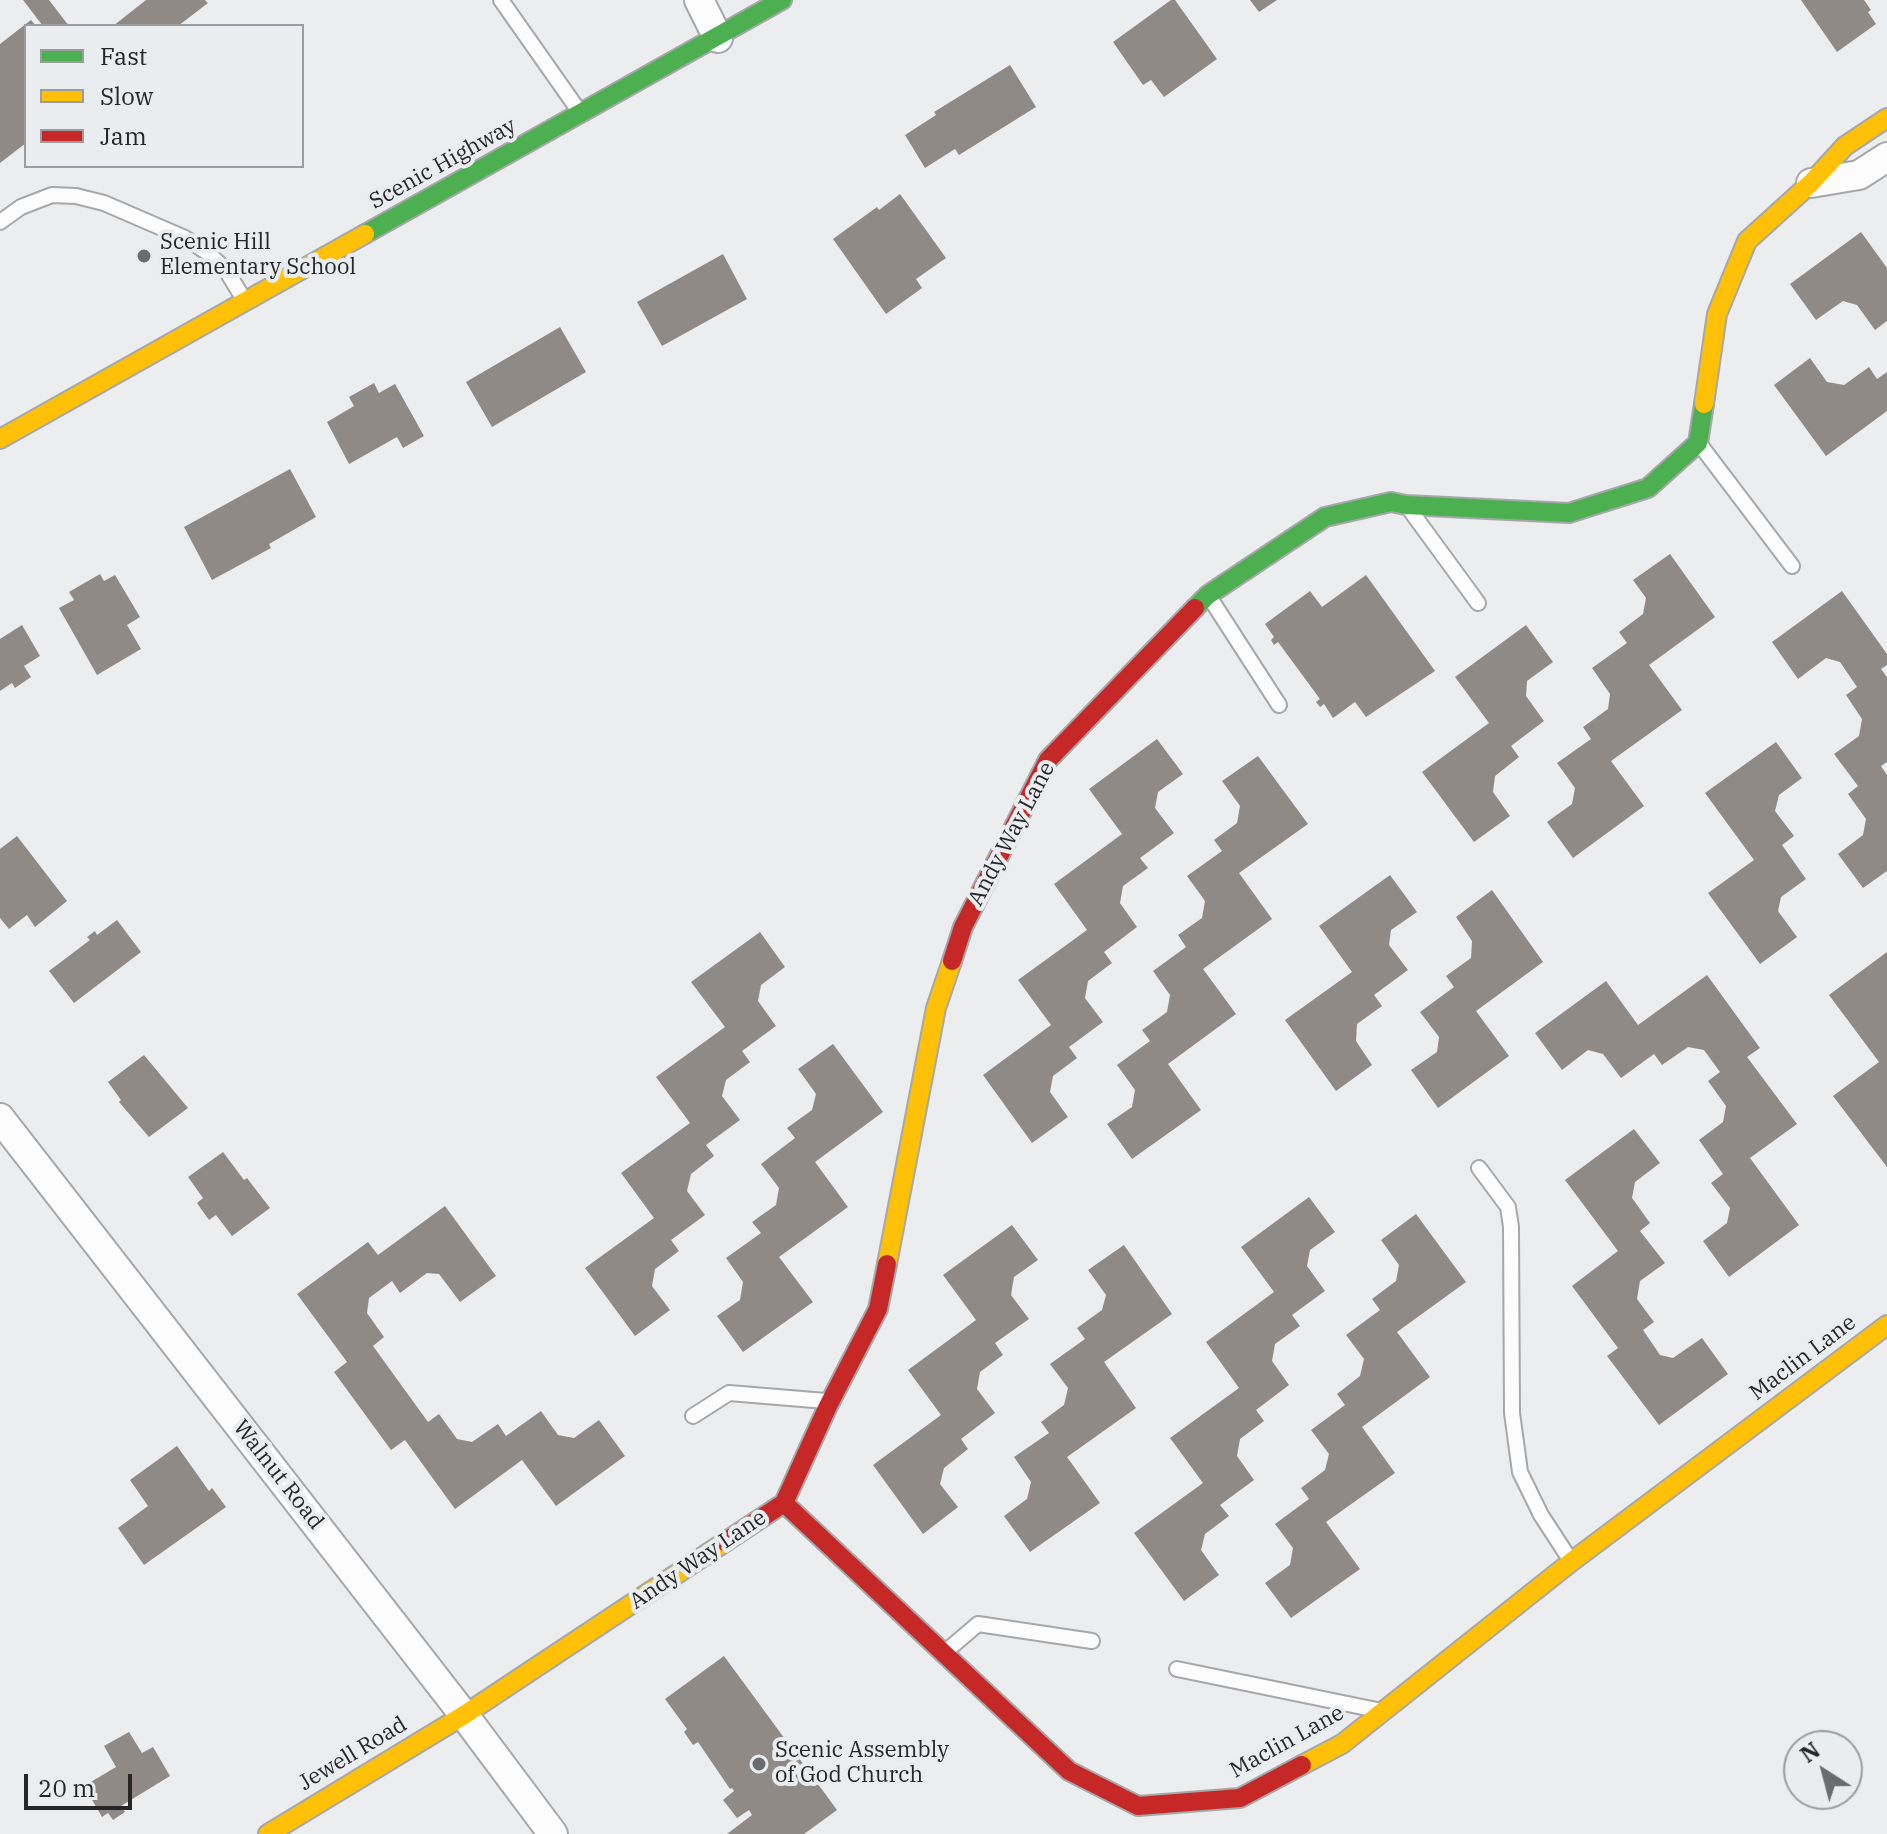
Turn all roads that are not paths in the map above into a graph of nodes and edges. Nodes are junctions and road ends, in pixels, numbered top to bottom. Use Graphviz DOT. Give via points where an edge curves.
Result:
graph roads {
  1 [pos="501,0"];
  2 [pos="699,0"];
  3 [pos="782,0"];
  4 [pos="718,38"];
  5 [pos="581,115"];
  6 [pos="1887,118"];
  7 [pos="1887,157"];
  8 [pos="1811,183"];
  9 [pos="0,222"];
  10 [pos="246,302"];
  11 [pos="0,439"];
  12 [pos="1698,443"];
  13 [pos="1406,505"];
  14 [pos="1792,566"];
  15 [pos="1208,595"];
  16 [pos="1478,603"];
  17 [pos="1279,705"];
  18 [pos="0,1118"];
  19 [pos="1479,1168"];
  20 [pos="1887,1325"];
  21 [pos="831,1401"];
  22 [pos="693,1416"];
  23 [pos="784,1503"];
  24 [pos="1571,1562"];
  25 [pos="1092,1641"];
  26 [pos="943,1653"];
  27 [pos="1177,1669"];
  28 [pos="1383,1711"];
  29 [pos="464,1715"];
  30 [pos="268,1834"];
  31 [pos="553,1834"];
  1 -- 5 [label="lane"];
  2 -- 4 [label="street"];
  3 -- 4 [label="street, Scenic Highway"];
  4 -- 5 [label="street, Scenic Highway"];
  5 -- 10 [label="street, Scenic Highway"];
  6 -- 8 [label="street" via="1845,146"];
  7 -- 8 [label="street" via="1859,175"];
  8 -- 12 [label="street" via="1747,241 1717,314"];
  9 -- 10 [label="lane" via="52,195 104,203 208,253"];
  10 -- 11 [label="street, Scenic Highway"];
  12 -- 13 [label="street, Andy Way Lane" via="1648,488 1569,513"];
  12 -- 14 [label="lane"];
  13 -- 15 [label="street, Andy Way Lane" via="1391,502 1325,517"];
  13 -- 16 [label="lane"];
  15 -- 17 [label="lane"];
  15 -- 21 [label="street, Andy Way Lane" via="1048,760 963,927 936,1008 878,1309"];
  18 -- 29 [label="street, Walnut Road"];
  19 -- 24 [label="lane" via="1508,1207 1511,1227 1512,1413 1520,1472"];
  20 -- 24 [label="street, Maclin Lane"];
  21 -- 22 [label="lane" via="729,1393"];
  21 -- 23 [label="street, Andy Way Lane"];
  23 -- 26 [label="street, Maclin Lane"];
  23 -- 29 [label="street, Andy Way Lane"];
  24 -- 28 [label="street, Maclin Lane"];
  25 -- 26 [label="lane" via="978,1624"];
  26 -- 28 [label="street, Maclin Lane" via="1069,1771 1138,1806 1240,1798 1342,1744"];
  27 -- 28 [label="lane"];
  29 -- 30 [label="street, Jewell Road"];
  29 -- 31 [label="street, Walnut Road"];
}
